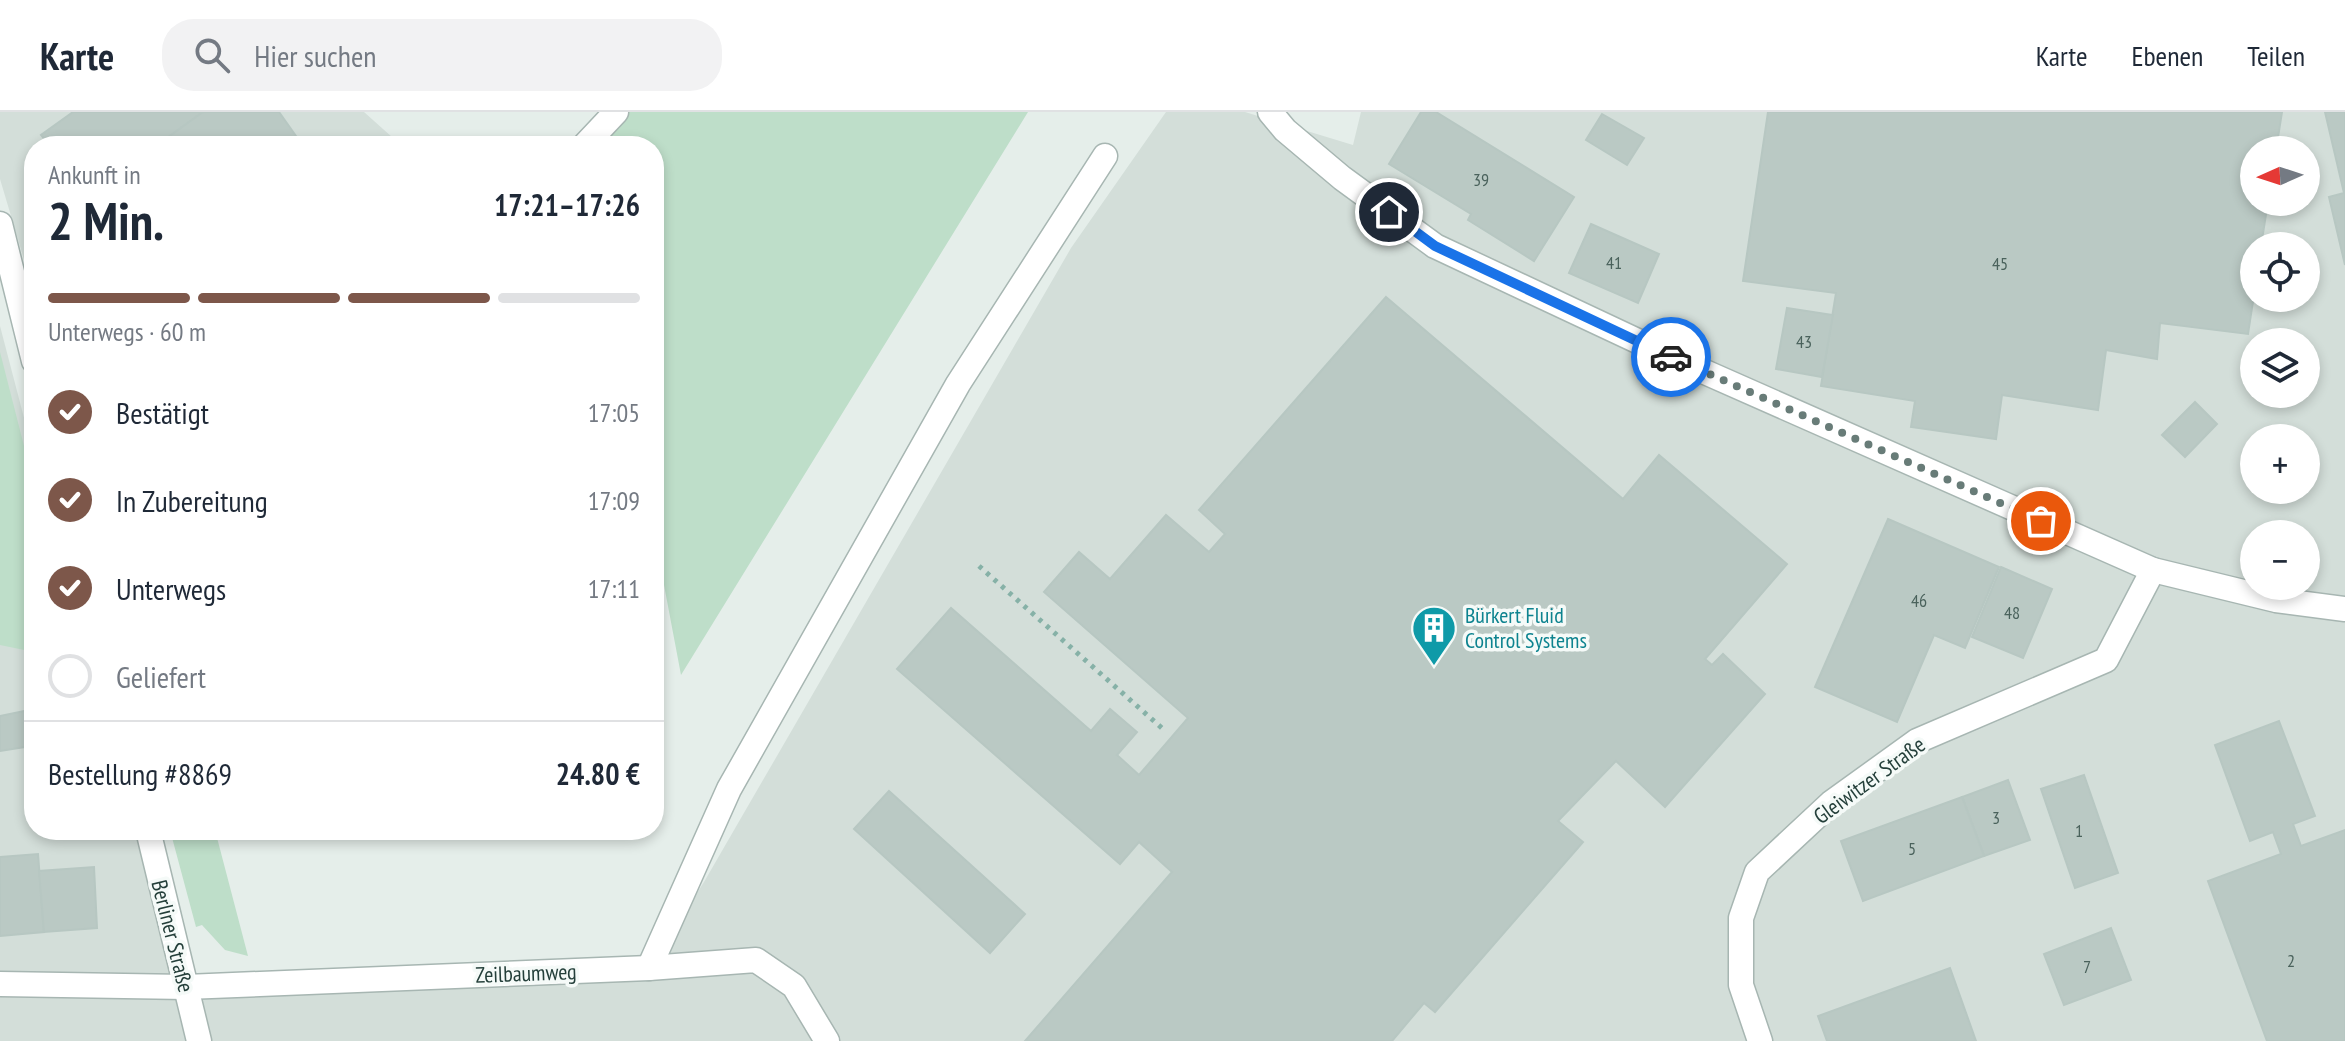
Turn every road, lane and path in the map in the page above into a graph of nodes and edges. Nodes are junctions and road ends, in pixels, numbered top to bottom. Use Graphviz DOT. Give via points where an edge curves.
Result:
graph roads {
  1 [pos="616,112"];
  2 [pos="1270,112"];
  3 [pos="593,136"];
  4 [pos="1105,156"];
  5 [pos="0,224"];
  6 [pos="24,321"];
  7 [pos="979,566"];
  8 [pos="2153,570"];
  9 [pos="2345,609"];
  10 [pos="1163,729"];
  11 [pos="150,840"];
  12 [pos="649,968"];
  13 [pos="0,984"];
  14 [pos="186,987"];
  15 [pos="199,1041"];
  16 [pos="827,1041"];
  17 [pos="1760,1041"];
  1 -- 3 [label="street"];
  2 -- 8 [label="street" via="1342,178 1435,246 1680,361"];
  4 -- 12 [label="street" via="958,384 737,775"];
  5 -- 6 [label="street"];
  7 -- 10 [label="path"];
  8 -- 9 [label="street" via="2276,600"];
  8 -- 17 [label="street, Gleiwitzer Straße" via="2106,660 1917,741 1831,803 1757,872 1741,918 1741,985"];
  11 -- 14 [label="street, Berliner Straße"];
  12 -- 14 [label="street, Zeilbaumweg"];
  12 -- 16 [label="street, Zeilbaumweg" via="756,960 794,986"];
  13 -- 14 [label="street, Zeilbaumweg"];
  14 -- 15 [label="street, Berliner Straße"];
}
